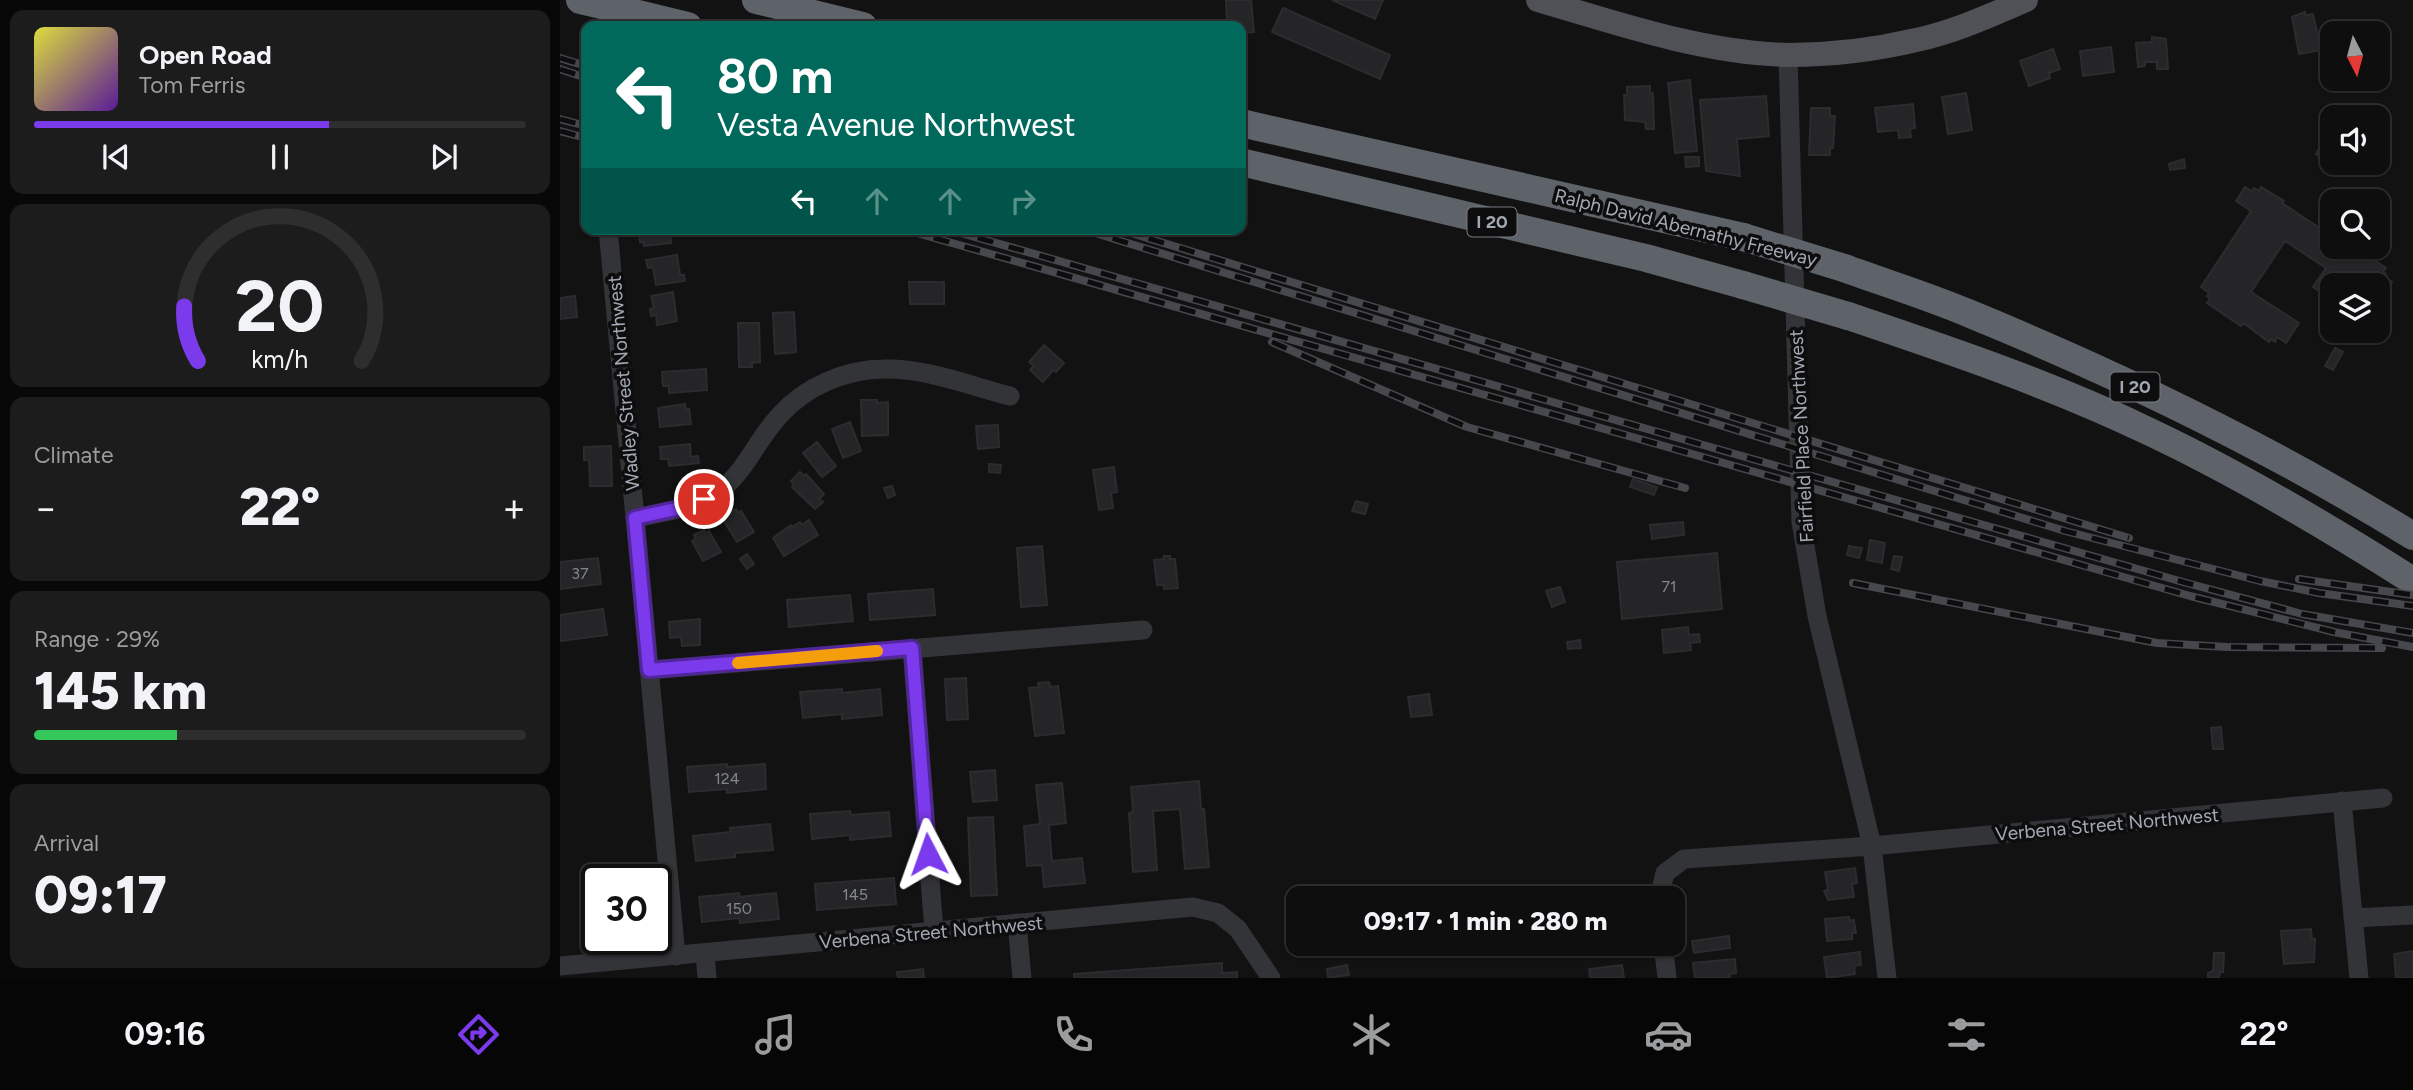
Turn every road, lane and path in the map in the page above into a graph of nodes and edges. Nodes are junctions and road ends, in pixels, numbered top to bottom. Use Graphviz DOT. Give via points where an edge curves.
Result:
graph roads {
  1 [pos="580,0"];
  2 [pos="756,0"];
  3 [pos="1538,0"];
  4 [pos="2026,0"];
  5 [pos="667,21"];
  6 [pos="842,21"];
  7 [pos="1788,55"];
  8 [pos="1246,123"];
  9 [pos="1246,163"];
  10 [pos="609,235"];
  11 [pos="1010,396"];
  12 [pos="635,518"];
  13 [pos="2413,536"];
  14 [pos="2413,581"];
  15 [pos="1143,629"];
  16 [pos="912,648"];
  17 [pos="649,670"];
  18 [pos="2383,798"];
  19 [pos="2342,802"];
  20 [pos="1872,846"];
  21 [pos="1662,886"];
  22 [pos="2413,915"];
  23 [pos="2353,918"];
  24 [pos="1017,923"];
  25 [pos="934,931"];
  26 [pos="705,953"];
  27 [pos="676,956"];
  28 [pos="1664,956"];
  29 [pos="560,967"];
  30 [pos="707,978"];
  31 [pos="1022,978"];
  32 [pos="1271,978"];
  33 [pos="1667,978"];
  34 [pos="1887,978"];
  35 [pos="2359,978"];
  1 -- 5 [label="highway"];
  2 -- 6 [label="highway"];
  3 -- 7 [label="main road" via="1671,38 1728,50"];
  4 -- 7 [label="main road" via="1918,40 1852,52"];
  7 -- 20 [label="street, Fairfield Place Northwest" via="1801,522 1817,615"];
  8 -- 13 [label="highway, Ralph David Abernathy Freeway / I 20, bridge" via="1743,237 1844,268 1966,312 2125,382 2245,440"];
  9 -- 14 [label="highway, I 20, bridge" via="1646,258 1847,316 1990,366 2148,431 2212,463"];
  10 -- 12 [label="street, Wadley Street Northwest"];
  11 -- 12 [label="street" via="924,374 885,369 846,374 810,390 780,415 741,470 719,491 689,506"];
  12 -- 17 [label="street, Wadley Street Northwest"];
  15 -- 16 [label="street"];
  16 -- 17 [label="street"];
  16 -- 25 [label="street"];
  17 -- 27 [label="street, Wadley Street Northwest"];
  18 -- 19 [label="street, Verbena Street Northwest"];
  19 -- 20 [label="street, Verbena Street Northwest"];
  19 -- 23 [label="street"];
  20 -- 21 [label="street, Verbena Street Northwest" via="1684,859 1665,873"];
  20 -- 34 [label="street, Fairfield Place Northwest"];
  22 -- 23 [label="street"];
  23 -- 35 [label="street"];
  24 -- 25 [label="street, Verbena Street Northwest"];
  24 -- 31 [label="street"];
  24 -- 32 [label="street, Verbena Street Northwest" via="1193,907 1218,914 1238,929"];
  25 -- 26 [label="street, Verbena Street Northwest"];
  26 -- 27 [label="street, Verbena Street Northwest"];
  26 -- 30 [label="street"];
  27 -- 29 [label="street, Verbena Street Northwest"];
  28 -- 33 [label="street"];
}
